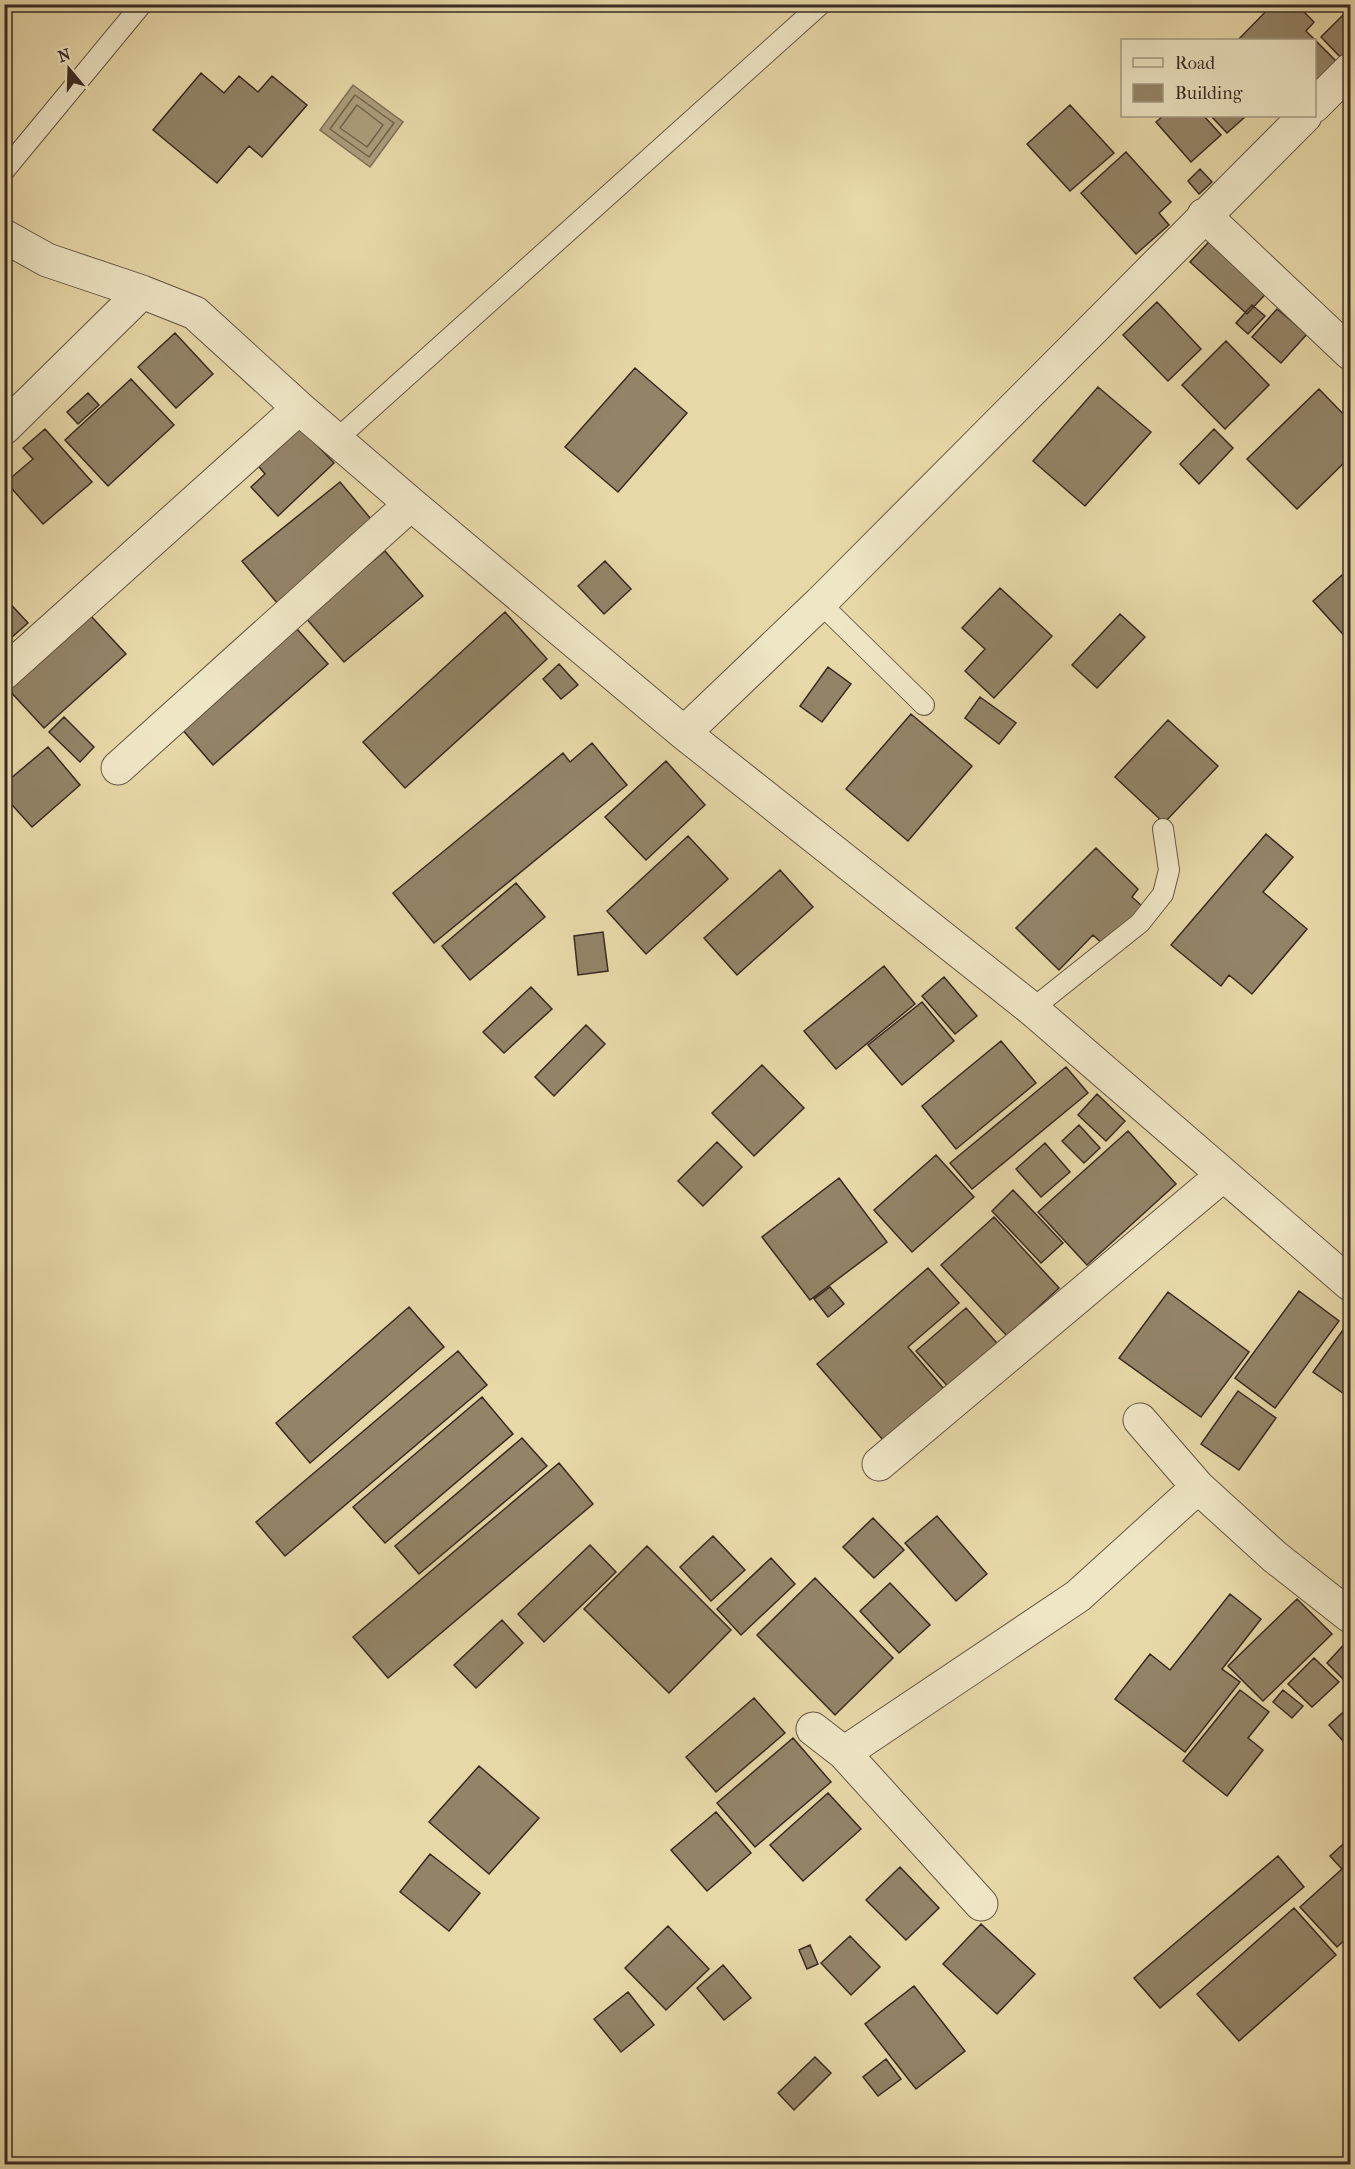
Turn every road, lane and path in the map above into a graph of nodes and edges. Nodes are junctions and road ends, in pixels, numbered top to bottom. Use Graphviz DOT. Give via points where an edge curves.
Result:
graph roads {
  1 [pos="142,4"];
  2 [pos="821,4"];
  3 [pos="1350,70"];
  4 [pos="1316,104"];
  5 [pos="1304,117"];
  6 [pos="4,171"];
  7 [pos="1204,215"];
  8 [pos="4,236"];
  9 [pos="142,292"];
  10 [pos="1350,353"];
  11 [pos="299,408"];
  12 [pos="4,429"];
  13 [pos="337,439"];
  14 [pos="411,504"];
  15 [pos="820,603"];
  16 [pos="4,673"];
  17 [pos="924,705"];
  18 [pos="684,734"];
  19 [pos="118,768"];
  20 [pos="1163,829"];
  21 [pos="1032,1009"];
  22 [pos="1223,1175"];
  23 [pos="1350,1284"];
  24 [pos="1140,1420"];
  25 [pos="879,1464"];
  26 [pos="1198,1487"];
  27 [pos="1350,1616"];
  28 [pos="813,1729"];
  29 [pos="844,1753"];
  30 [pos="981,1904"];
  1 -- 6 [label="lane"];
  2 -- 13 [label="lane"];
  3 -- 4 [label="street"];
  5 -- 7 [label="street"];
  7 -- 10 [label="street"];
  7 -- 15 [label="street"];
  8 -- 9 [label="street" via="47,260"];
  9 -- 11 [label="street" via="195,313"];
  9 -- 12 [label="street"];
  11 -- 13 [label="street"];
  11 -- 16 [label="street"];
  13 -- 14 [label="street"];
  14 -- 18 [label="street"];
  14 -- 19 [label="street"];
  15 -- 17 [label="lane"];
  15 -- 18 [label="street"];
  18 -- 21 [label="street"];
  20 -- 21 [label="lane" via="1169,870 1163,894 1140,923"];
  21 -- 22 [label="street"];
  22 -- 23 [label="street"];
  22 -- 25 [label="street"];
  24 -- 26 [label="street"];
  26 -- 27 [label="street" via="1275,1557"];
  26 -- 29 [label="street" via="1078,1596"];
  28 -- 29 [label="street"];
  29 -- 30 [label="street"];
}
